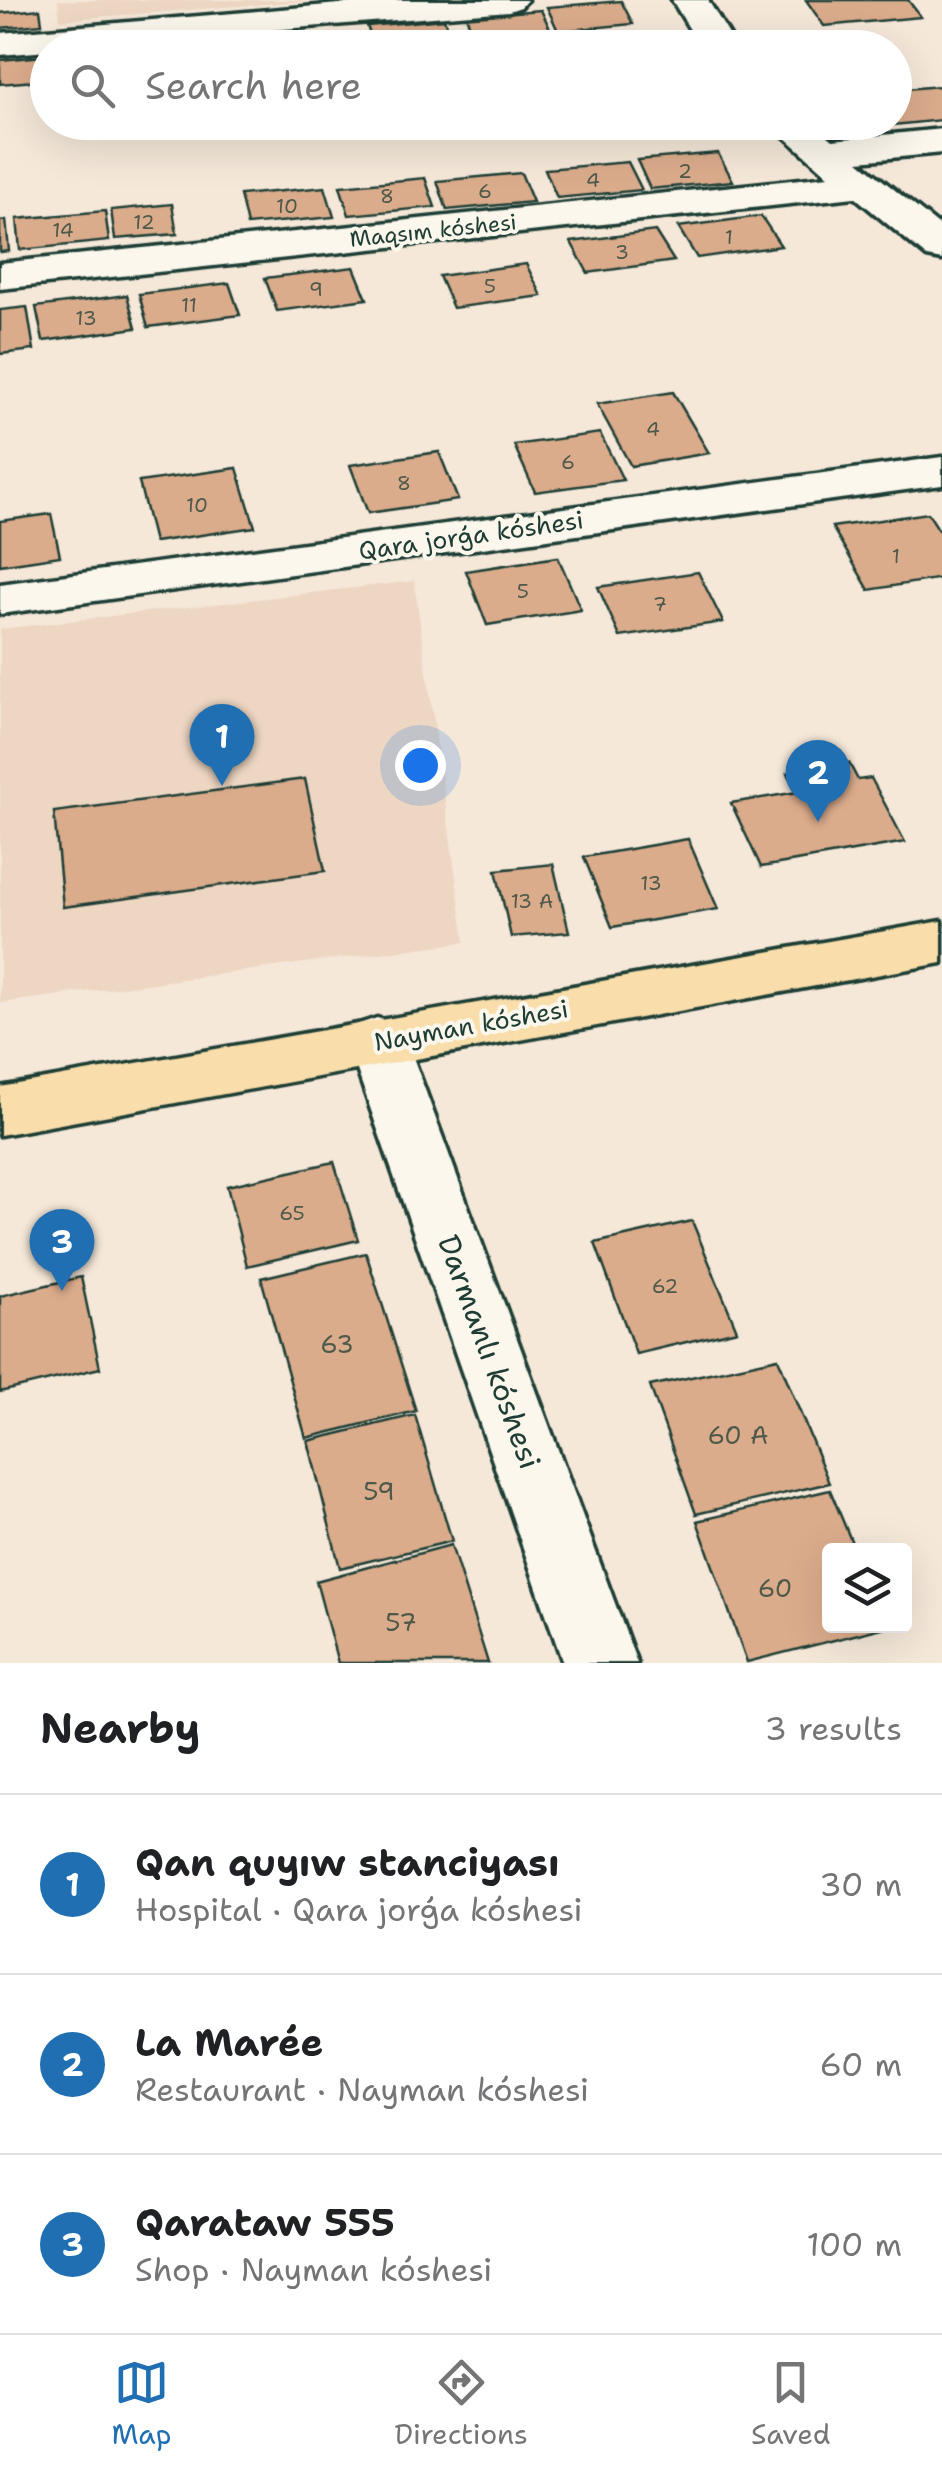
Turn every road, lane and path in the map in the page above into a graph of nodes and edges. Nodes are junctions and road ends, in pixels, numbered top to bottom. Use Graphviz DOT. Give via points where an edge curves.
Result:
graph roads {
  1 [pos="510,0"];
  2 [pos="690,0"];
  3 [pos="162,30"];
  4 [pos="708,30"];
  5 [pos="30,41"];
  6 [pos="0,44"];
  7 [pos="808,140"];
  8 [pos="942,141"];
  9 [pos="824,153"];
  10 [pos="865,184"];
  11 [pos="942,248"];
  12 [pos="0,276"];
  13 [pos="942,471"];
  14 [pos="0,599"];
  15 [pos="942,942"];
  16 [pos="377,1041"];
  17 [pos="0,1111"];
  18 [pos="600,1663"];
  1 -- 3 [label="street"];
  2 -- 4 [label="street"];
  5 -- 6 [label="street"];
  7 -- 9 [label="street"];
  8 -- 9 [label="street"];
  9 -- 10 [label="street"];
  10 -- 11 [label="street"];
  10 -- 12 [label="street, Maqsım kóshesi"];
  13 -- 14 [label="street, Qara jorǵa kóshesi"];
  15 -- 16 [label="main road, Nayman kóshesi"];
  16 -- 17 [label="main road, Nayman kóshesi"];
  16 -- 18 [label="street, Darmanlı kóshesi"];
}
